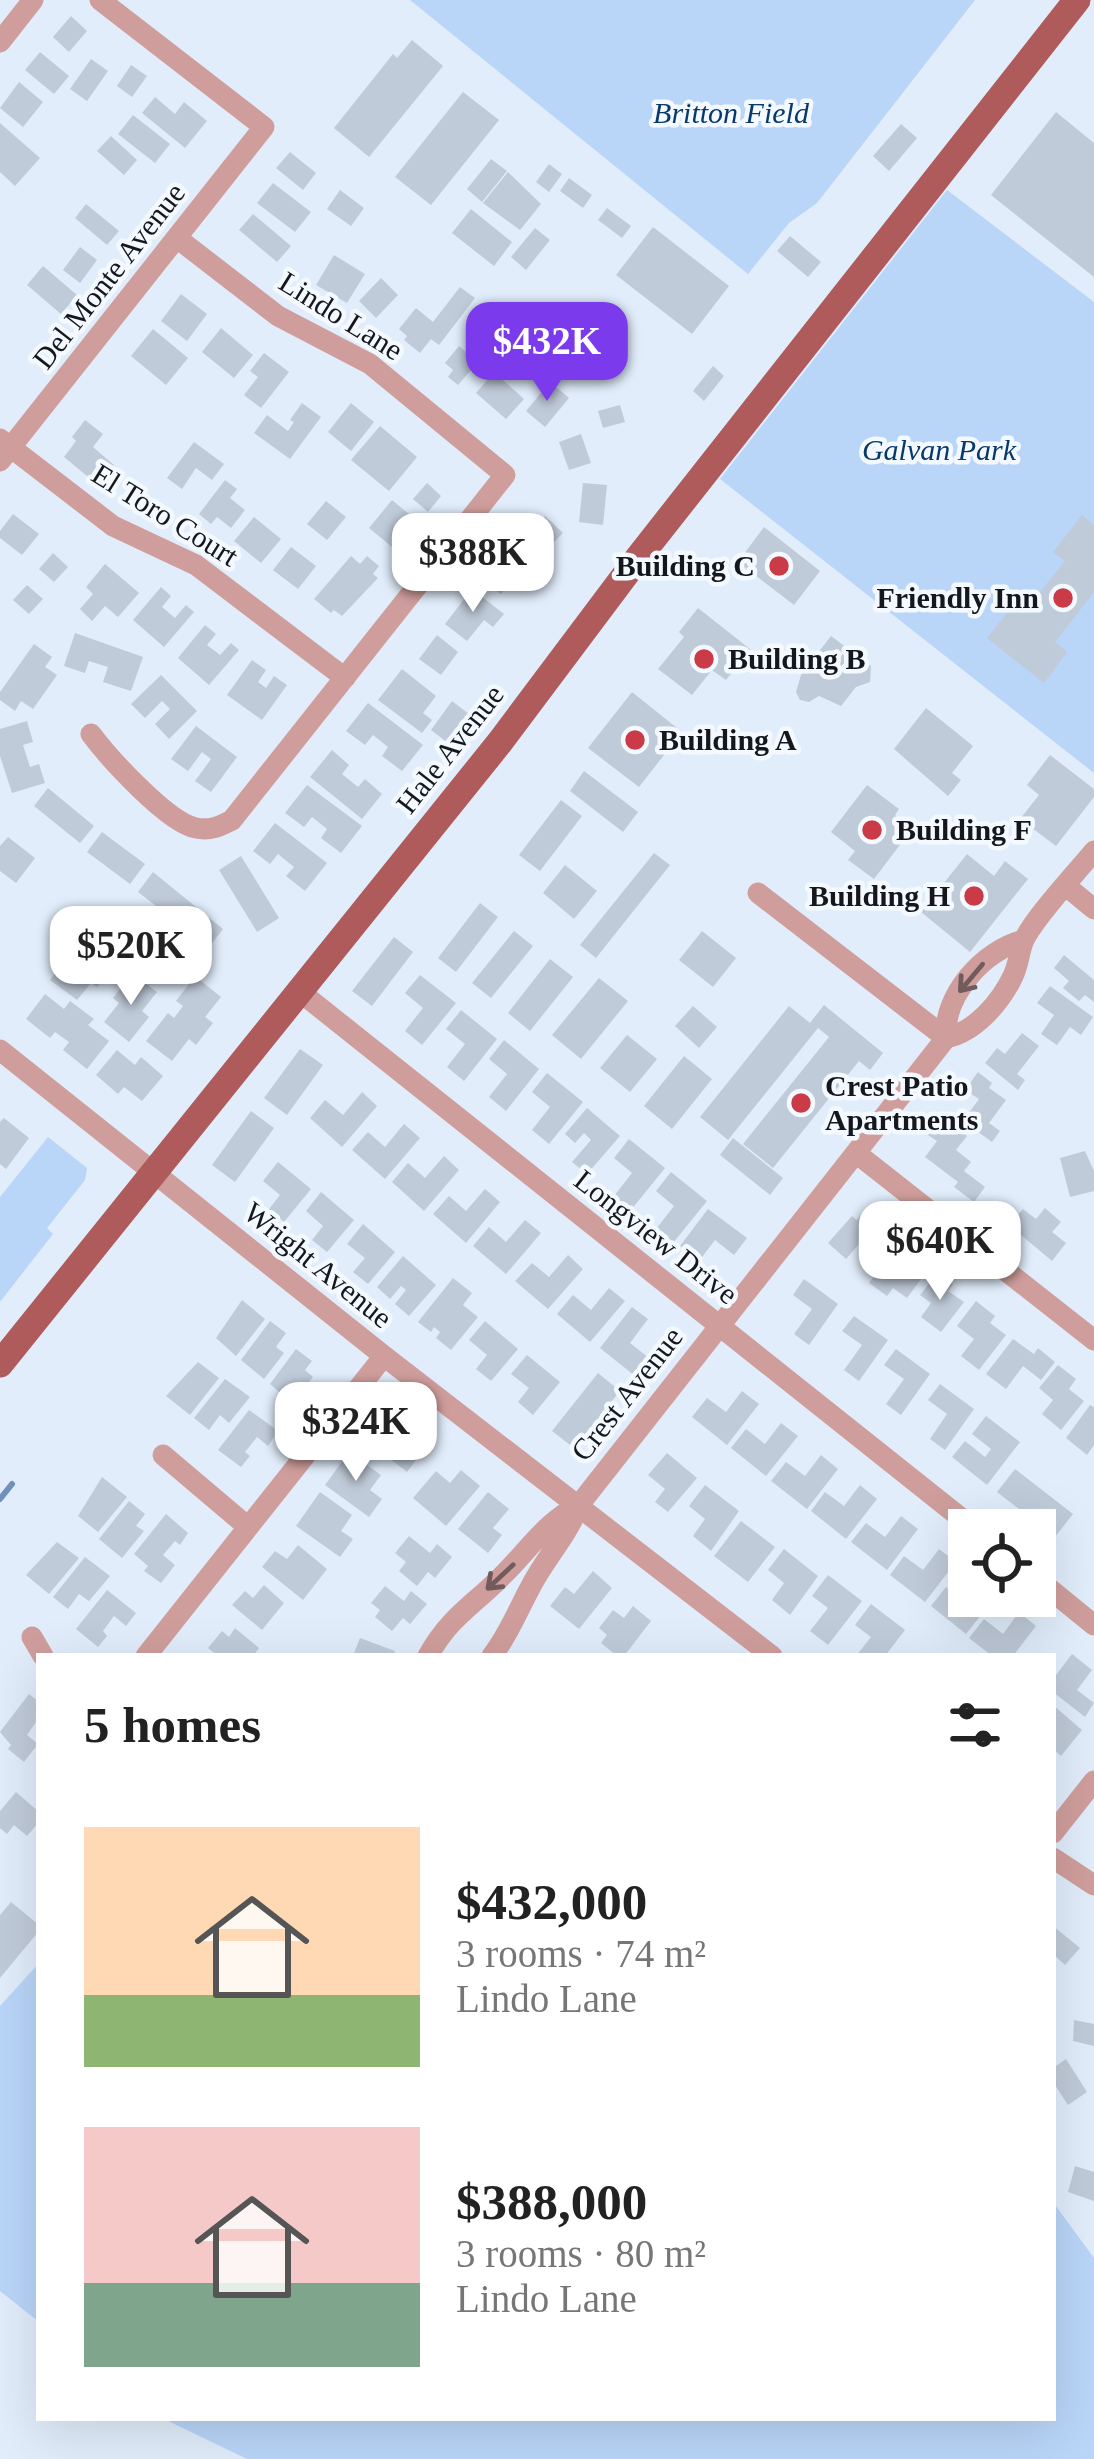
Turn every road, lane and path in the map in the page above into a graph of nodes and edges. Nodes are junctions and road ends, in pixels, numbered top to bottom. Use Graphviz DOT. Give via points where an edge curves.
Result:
graph roads {
  1 [pos="33,0"];
  2 [pos="100,0"];
  3 [pos="1077,0"];
  4 [pos="0,42"];
  5 [pos="177,238"];
  6 [pos="4,449"];
  7 [pos="345,678"];
  8 [pos="91,734"];
  9 [pos="1094,850"];
  10 [pos="1066,886"];
  11 [pos="758,892"];
  12 [pos="1094,909"];
  13 [pos="1024,940"];
  14 [pos="299,992"];
  15 [pos="946,1038"];
  16 [pos="0,1050"];
  17 [pos="856,1153"];
  18 [pos="154,1172"];
  19 [pos="720,1325"];
  20 [pos="1090,1328"];
  21 [pos="384,1356"];
  22 [pos="0,1364"];
  23 [pos="163,1455"];
  24 [pos="579,1505"];
  25 [pos="950,1509"];
  26 [pos="248,1527"];
  27 [pos="1056,1594"];
  28 [pos="1094,1625"];
  29 [pos="148,1653"];
  30 [pos="430,1653"];
  31 [pos="494,1653"];
  32 [pos="768,1653"];
  33 [pos="1094,1781"];
  34 [pos="1056,1829"];
  35 [pos="1056,1860"];
  36 [pos="1094,1885"];
  1 -- 4 [label="street"];
  2 -- 5 [label="street, Del Monte Avenue" via="264,128"];
  3 -- 14 [label="main road, Hale Avenue"];
  5 -- 6 [label="street, Del Monte Avenue"];
  5 -- 7 [label="street, Lindo Lane" via="278,316 370,364 505,475"];
  6 -- 7 [label="street, El Toro Court" via="112,526 196,565"];
  7 -- 8 [label="street, Lindo Lane" via="232,820 214,829 191,828 117,769"];
  9 -- 10 [label="street, Crest Avenue"];
  10 -- 12 [label="street"];
  10 -- 13 [label="street, Crest Avenue"];
  11 -- 15 [label="street"];
  13 -- 15 [label="street, Crest Avenue" via="998,1001"];
  13 -- 15 [label="street, Crest Avenue, one-way" via="963,984"];
  14 -- 18 [label="main road, Hale Avenue"];
  14 -- 19 [label="street, Longview Drive"];
  15 -- 17 [label="street, Crest Avenue"];
  16 -- 18 [label="street, Wright Avenue"];
  17 -- 19 [label="street, Crest Avenue"];
  17 -- 20 [label="street"];
  18 -- 21 [label="street, Wright Avenue"];
  18 -- 22 [label="main road, Hale Avenue"];
  19 -- 24 [label="street, Crest Avenue"];
  19 -- 25 [label="street, Longview Drive"];
  21 -- 24 [label="street, Wright Avenue"];
  21 -- 26 [label="street"];
  23 -- 26 [label="street"];
  24 -- 30 [label="street, Crest Avenue, one-way" via="554,1518 463,1607"];
  24 -- 31 [label="street, Crest Avenue"];
  24 -- 32 [label="street, Wright Avenue"];
  26 -- 29 [label="street"];
  27 -- 28 [label="street"];
  33 -- 34 [label="street"];
  35 -- 36 [label="street"];
}
